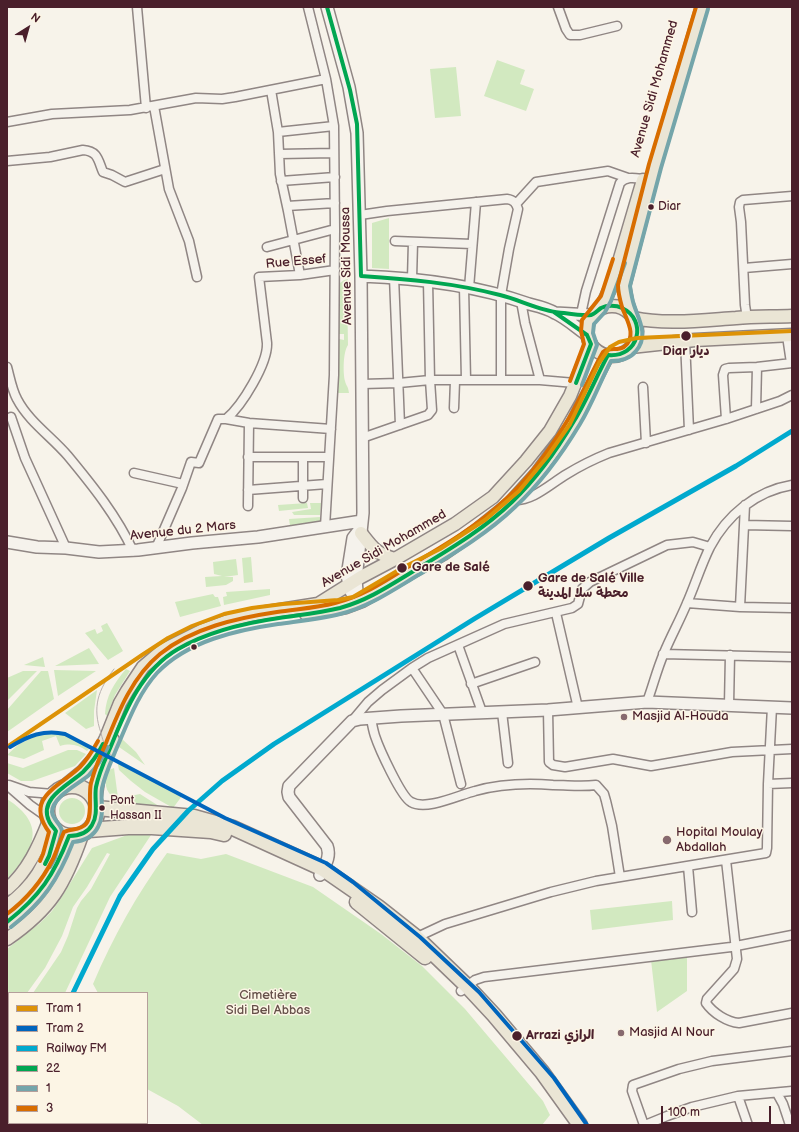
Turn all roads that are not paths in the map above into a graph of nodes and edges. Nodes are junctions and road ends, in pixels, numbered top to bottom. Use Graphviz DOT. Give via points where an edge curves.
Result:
graph roads {
  1 [pos="137,7"];
  2 [pos="308,7"];
  3 [pos="327,7"];
  4 [pos="558,7"];
  5 [pos="693,7"];
  6 [pos="702,7"];
  7 [pos="617,26"];
  8 [pos="326,79"];
  9 [pos="271,90"];
  10 [pos="150,107"];
  11 [pos="7,122"];
  12 [pos="334,126"];
  13 [pos="278,132"];
  14 [pos="334,153"];
  15 [pos="279,154"];
  16 [pos="7,161"];
  17 [pos="164,169"];
  18 [pos="335,177"];
  19 [pos="628,178"];
  20 [pos="643,179"];
  21 [pos="281,181"];
  22 [pos="792,196"];
  23 [pos="476,202"];
  24 [pos="335,203"];
  25 [pos="516,204"];
  26 [pos="287,206"];
  27 [pos="360,215"];
  28 [pos="335,229"];
  29 [pos="294,240"];
  30 [pos="395,241"];
  31 [pos="413,242"];
  32 [pos="472,244"];
  33 [pos="267,247"];
  34 [pos="792,264"];
  35 [pos="744,268"];
  36 [pos="335,270"];
  37 [pos="300,275"];
  38 [pos="197,276"];
  39 [pos="361,276"];
  40 [pos="394,277"];
  41 [pos="412,279"];
  42 [pos="428,281"];
  43 [pos="467,287"];
  44 [pos="501,295"];
  45 [pos="521,301"];
  46 [pos="555,312"];
  47 [pos="591,312"];
  48 [pos="633,316"];
  49 [pos="792,316"];
  50 [pos="747,318"];
  51 [pos="789,336"];
  52 [pos="589,340"];
  53 [pos="685,341"];
  54 [pos="631,347"];
  55 [pos="608,356"];
  56 [pos="792,363"];
  57 [pos="757,367"];
  58 [pos="7,368"];
  59 [pos="501,379"];
  60 [pos="430,380"];
  61 [pos="466,380"];
  62 [pos="540,380"];
  63 [pos="455,381"];
  64 [pos="399,383"];
  65 [pos="575,383"];
  66 [pos="362,384"];
  67 [pos="643,387"];
  68 [pos="792,396"];
  69 [pos="454,408"];
  70 [pos="756,409"];
  71 [pos="11,417"];
  72 [pos="226,419"];
  73 [pos="726,419"];
  74 [pos="249,423"];
  75 [pos="400,425"];
  76 [pos="331,429"];
  77 [pos="689,430"];
  78 [pos="362,438"];
  79 [pos="646,443"];
  80 [pos="248,457"];
  81 [pos="303,457"];
  82 [pos="329,457"];
  83 [pos="134,473"];
  84 [pos="183,484"];
  85 [pos="327,484"];
  86 [pos="303,485"];
  87 [pos="792,485"];
  88 [pos="248,490"];
  89 [pos="303,498"];
  90 [pos="514,500"];
  91 [pos="745,505"];
  92 [pos="248,506"];
  93 [pos="744,525"];
  94 [pos="792,526"];
  95 [pos="325,527"];
  96 [pos="361,527"];
  97 [pos="7,542"];
  98 [pos="710,547"];
  99 [pos="66,548"];
  100 [pos="156,548"];
  101 [pos="133,551"];
  102 [pos="395,559"];
  103 [pos="347,583"];
  104 [pos="359,602"];
  105 [pos="687,603"];
  106 [pos="740,607"];
  107 [pos="792,608"];
  108 [pos="556,613"];
  109 [pos="458,645"];
  110 [pos="663,654"];
  111 [pos="730,655"];
  112 [pos="792,657"];
  113 [pos="535,662"];
  114 [pos="412,668"];
  115 [pos="471,684"];
  116 [pos="647,702"];
  117 [pos="729,705"];
  118 [pos="772,707"];
  119 [pos="578,708"];
  120 [pos="792,708"];
  121 [pos="548,710"];
  122 [pos="482,712"];
  123 [pos="502,712"];
  124 [pos="443,714"];
  125 [pos="371,718"];
  126 [pos="352,721"];
  127 [pos="792,749"];
  128 [pos="770,750"];
  129 [pos="508,763"];
  130 [pos="792,783"];
  131 [pos="461,784"];
  132 [pos="768,784"];
  133 [pos="7,785"];
  134 [pos="57,791"];
  135 [pos="96,804"];
  136 [pos="51,823"];
  137 [pos="80,834"];
  138 [pos="726,860"];
  139 [pos="688,866"];
  140 [pos="321,872"];
  141 [pos="620,877"];
  142 [pos="7,889"];
  143 [pos="7,907"];
  144 [pos="692,912"];
  145 [pos="7,922"];
  146 [pos="791,934"];
  147 [pos="7,939"];
  148 [pos="412,940"];
  149 [pos="736,946"];
  150 [pos="464,988"];
  151 [pos="792,1013"];
  152 [pos="792,1051"];
  153 [pos="792,1091"];
  154 [pos="777,1093"];
  155 [pos="738,1096"];
  156 [pos="571,1125"];
  157 [pos="580,1125"];
  158 [pos="645,1125"];
  159 [pos="748,1125"];
  160 [pos="790,1125"];
  1 -- 10 [label="street"];
  2 -- 8 [label="street"];
  3 -- 27 [label="street, Avenue Sidi Moussa" via="356,120"];
  4 -- 7 [label="street" via="570,35"];
  5 -- 20 [label="main road, Avenue Sidi Mohammed"];
  6 -- 48 [label="main road, Avenue Sidi Mohammed" via="655,166 624,286"];
  8 -- 9 [label="street"];
  8 -- 12 [label="street"];
  9 -- 10 [label="street" via="228,98 196,98"];
  9 -- 13 [label="street"];
  10 -- 11 [label="street" via="52,114"];
  10 -- 17 [label="street"];
  12 -- 13 [label="street"];
  12 -- 14 [label="street"];
  13 -- 15 [label="street"];
  14 -- 15 [label="street"];
  14 -- 18 [label="street"];
  15 -- 21 [label="street"];
  16 -- 17 [label="street" via="89,151 97,156 103,172 125,182"];
  17 -- 38 [label="street" via="173,202 189,242"];
  18 -- 21 [label="street"];
  18 -- 24 [label="street"];
  19 -- 20 [label="street, Avenue Sidi Mohammed"];
  19 -- 25 [label="street, Avenue Sidi Mohammed" via="608,170 536,182"];
  19 -- 47 [label="street" via="623,180 619,187 586,291"];
  20 -- 47 [label="main road, Avenue Sidi Mohammed" via="613,282"];
  21 -- 26 [label="street"];
  22 -- 35 [label="street" via="740,202"];
  23 -- 25 [label="street" via="507,199"];
  23 -- 27 [label="street"];
  23 -- 32 [label="street"];
  24 -- 26 [label="street"];
  24 -- 28 [label="street"];
  25 -- 44 [label="street" via="518,209"];
  26 -- 29 [label="street"];
  27 -- 39 [label="street, Avenue Sidi Moussa"];
  28 -- 29 [label="street"];
  28 -- 36 [label="street"];
  29 -- 33 [label="street"];
  29 -- 37 [label="street"];
  30 -- 31 [label="street"];
  31 -- 32 [label="street"];
  31 -- 41 [label="street"];
  32 -- 43 [label="street"];
  34 -- 35 [label="street"];
  35 -- 50 [label="street"];
  36 -- 37 [label="street, Rue Essef"];
  36 -- 76 [label="street"];
  37 -- 72 [label="street, Rue Essef" via="259,277 268,350 250,388"];
  39 -- 40 [label="street"];
  39 -- 66 [label="street, Avenue Sidi Moussa"];
  40 -- 41 [label="street"];
  40 -- 64 [label="street"];
  41 -- 42 [label="street"];
  42 -- 43 [label="street"];
  42 -- 60 [label="street"];
  43 -- 44 [label="street"];
  43 -- 61 [label="street"];
  44 -- 45 [label="street"];
  44 -- 59 [label="street"];
  45 -- 46 [label="street"];
  45 -- 62 [label="street"];
  46 -- 47 [label="street"];
  46 -- 52 [label="street"];
  47 -- 48 [label="main road" via="610,305 625,309"];
  47 -- 52 [label="main road" via="587,328"];
  48 -- 50 [label="main road" via="646,321"];
  48 -- 54 [label="main road" via="637,334"];
  49 -- 50 [label="main road"];
  51 -- 53 [label="main road"];
  51 -- 56 [label="street"];
  52 -- 55 [label="main road" via="599,352"];
  52 -- 65 [label="main road, Avenue Sidi Mohammed"];
  53 -- 54 [label="main road"];
  53 -- 77 [label="street"];
  54 -- 55 [label="main road" via="618,355"];
  55 -- 90 [label="main road, Avenue Sidi Mohammed" via="570,428"];
  56 -- 57 [label="street"];
  57 -- 70 [label="street"];
  57 -- 73 [label="street" via="729,368 724,371"];
  58 -- 101 [label="street" via="15,396 21,406 67,455 101,498"];
  59 -- 61 [label="street"];
  59 -- 62 [label="street"];
  60 -- 63 [label="street"];
  60 -- 64 [label="street"];
  60 -- 75 [label="street" via="432,403 428,415"];
  61 -- 63 [label="street"];
  62 -- 65 [label="street"];
  63 -- 69 [label="street"];
  64 -- 66 [label="street"];
  64 -- 75 [label="street"];
  65 -- 102 [label="main road, Avenue Sidi Mohammed" via="560,415 544,440 493,497"];
  66 -- 78 [label="street, Avenue Sidi Moussa"];
  67 -- 79 [label="street"];
  68 -- 70 [label="street"];
  70 -- 73 [label="street"];
  71 -- 99 [label="street" via="25,458"];
  72 -- 74 [label="street"];
  72 -- 84 [label="street" via="218,419 199,463 191,462"];
  73 -- 77 [label="street"];
  74 -- 76 [label="street"];
  74 -- 80 [label="street"];
  75 -- 78 [label="street"];
  76 -- 82 [label="street"];
  77 -- 79 [label="street"];
  78 -- 96 [label="street, Avenue Sidi Moussa"];
  79 -- 90 [label="street" via="593,460 528,498"];
  80 -- 81 [label="street"];
  80 -- 88 [label="street"];
  81 -- 82 [label="street"];
  81 -- 86 [label="street"];
  82 -- 85 [label="street"];
  83 -- 84 [label="street"];
  84 -- 100 [label="street"];
  85 -- 86 [label="street"];
  85 -- 95 [label="street"];
  86 -- 88 [label="street"];
  86 -- 89 [label="street"];
  87 -- 91 [label="street" via="770,490"];
  88 -- 92 [label="street"];
  90 -- 104 [label="main road, Avenue Sidi Mohammed" via="443,554"];
  91 -- 93 [label="street"];
  91 -- 98 [label="street" via="726,524"];
  93 -- 94 [label="street"];
  93 -- 106 [label="street"];
  95 -- 96 [label="street, Avenue du 2 Mars"];
  95 -- 100 [label="street, Avenue du 2 Mars"];
  96 -- 102 [label="main road" via="375,550"];
  96 -- 103 [label="street, Avenue Sidi Moussa"];
  97 -- 99 [label="street, Avenue du 2 Mars"];
  98 -- 105 [label="street"];
  98 -- 108 [label="street" via="693,542 667,545 590,582 582,589 576,607"];
  99 -- 101 [label="street, Avenue du 2 Mars" via="99,552"];
  100 -- 101 [label="street, Avenue du 2 Mars"];
  102 -- 103 [label="main road, Avenue Sidi Mohammed"];
  103 -- 104 [label="street, Avenue Sidi Moussa" via="357,591"];
  103 -- 134 [label="main road, Avenue Sidi Mohammed" via="318,604 254,614 217,624 163,650 143,667 127,691 98,754 83,771"];
  104 -- 135 [label="main road, Avenue Sidi Mohammed" via="320,612 256,621 218,631 167,656 148,673 127,708 99,774"];
  105 -- 106 [label="street"];
  105 -- 110 [label="street"];
  106 -- 107 [label="street"];
  108 -- 109 [label="street" via="504,624"];
  108 -- 119 [label="street"];
  109 -- 114 [label="street"];
  109 -- 115 [label="street"];
  110 -- 111 [label="street"];
  110 -- 116 [label="street"];
  111 -- 112 [label="street"];
  111 -- 117 [label="street"];
  113 -- 115 [label="street"];
  114 -- 124 [label="street"];
  114 -- 126 [label="street" via="377,694"];
  115 -- 122 [label="street"];
  116 -- 117 [label="street"];
  116 -- 119 [label="street"];
  117 -- 118 [label="street"];
  118 -- 120 [label="street"];
  118 -- 128 [label="street"];
  119 -- 121 [label="street"];
  121 -- 123 [label="street"];
  121 -- 128 [label="street" via="549,762 565,767 613,759 651,766 732,752"];
  122 -- 123 [label="street"];
  122 -- 124 [label="street"];
  123 -- 129 [label="street"];
  124 -- 125 [label="street"];
  124 -- 131 [label="street"];
  125 -- 126 [label="street"];
  125 -- 141 [label="street" via="379,747 401,790 413,803 434,803 498,786 596,785 604,794 606,801"];
  126 -- 140 [label="street" via="289,786 289,797 327,846 329,855"];
  127 -- 128 [label="street"];
  128 -- 132 [label="street"];
  130 -- 132 [label="street"];
  132 -- 138 [label="street" via="767,851 765,854"];
  133 -- 134 [label="street" via="29,792"];
  133 -- 136 [label="street"];
  134 -- 135 [label="highway" via="71,786 80,788 89,793"];
  134 -- 136 [label="highway" via="49,801 47,809"];
  135 -- 137 [label="highway" via="94,824"];
  135 -- 140 [label="highway" via="194,817 233,828"];
  136 -- 137 [label="highway"];
  136 -- 142 [label="main road" via="32,859"];
  136 -- 143 [label="highway" via="49,856 37,879"];
  137 -- 140 [label="highway" via="128,827 211,831"];
  137 -- 145 [label="highway" via="59,861 45,886 21,912"];
  137 -- 147 [label="main road" via="71,864 57,891 37,916"];
  138 -- 139 [label="street"];
  138 -- 149 [label="street"];
  139 -- 141 [label="street"];
  139 -- 144 [label="street"];
  140 -- 148 [label="highway" via="344,892"];
  141 -- 148 [label="street" via="551,892 445,924"];
  146 -- 149 [label="street"];
  148 -- 150 [label="highway" via="431,962"];
  149 -- 150 [label="street" via="484,977"];
  149 -- 151 [label="street" via="737,959 734,969 707,999 708,1006 723,1018 739,1023"];
  150 -- 156 [label="highway" via="543,1084"];
  150 -- 157 [label="highway" via="494,1015 546,1076"];
  152 -- 158 [label="street" via="712,1061 633,1085 632,1091"];
  153 -- 154 [label="street"];
  154 -- 155 [label="street"];
  154 -- 160 [label="street"];
  155 -- 158 [label="street" via="692,1107"];
  155 -- 159 [label="street"];
}
